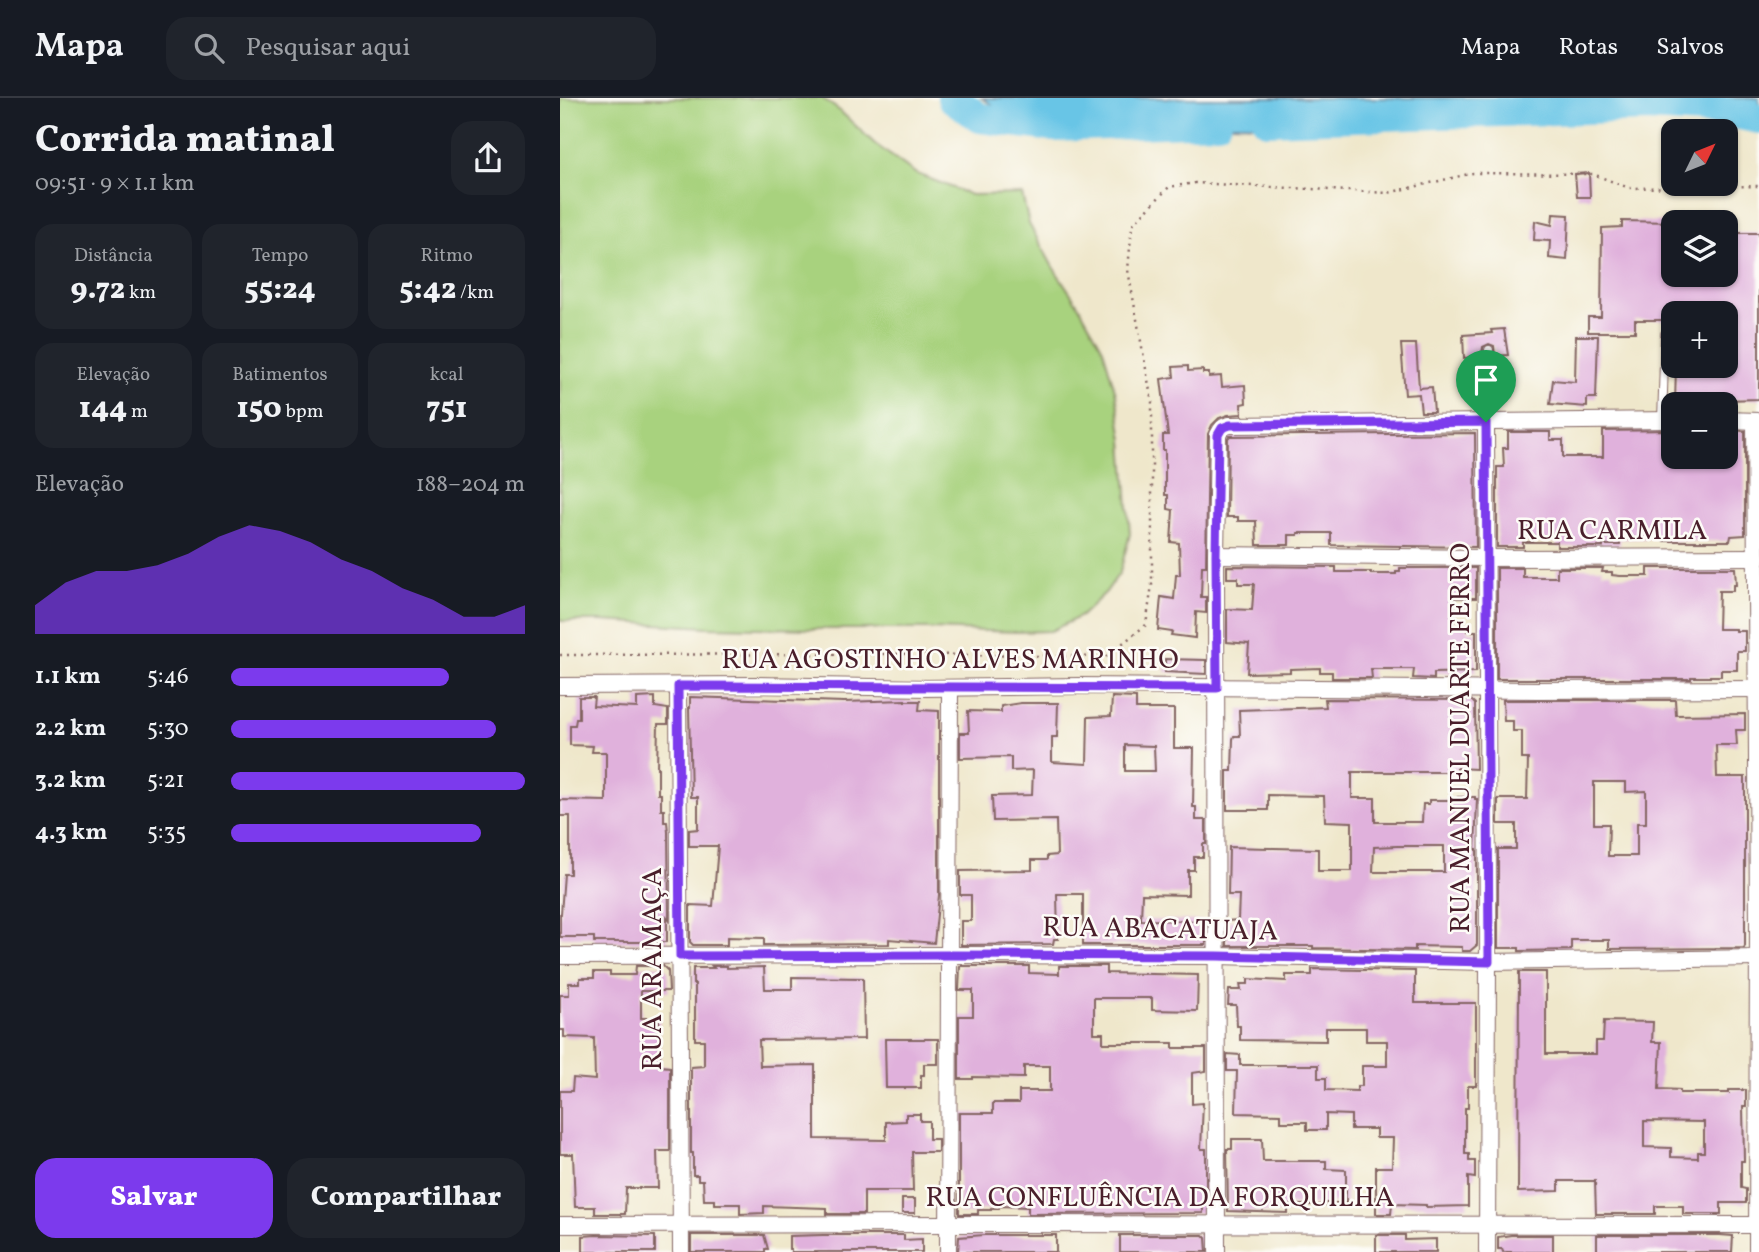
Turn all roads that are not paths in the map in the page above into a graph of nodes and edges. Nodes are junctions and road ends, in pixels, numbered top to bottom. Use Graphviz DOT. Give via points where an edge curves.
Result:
graph roads {
  1 [pos="1489,350"];
  2 [pos="1661,420"];
  3 [pos="1738,420"];
  4 [pos="1757,421"];
  5 [pos="1486,422"];
  6 [pos="1216,555"];
  7 [pos="1756,556"];
  8 [pos="1486,558"];
  9 [pos="560,686"];
  10 [pos="678,686"];
  11 [pos="950,688"];
  12 [pos="1217,688"];
  13 [pos="1487,689"];
  14 [pos="1758,689"];
  15 [pos="948,955"];
  16 [pos="560,956"];
  17 [pos="680,956"];
  18 [pos="1217,956"];
  19 [pos="1758,958"];
  20 [pos="1489,962"];
  21 [pos="681,1224"];
  22 [pos="948,1224"];
  23 [pos="1217,1224"];
  24 [pos="560,1225"];
  25 [pos="1486,1225"];
  26 [pos="1758,1225"];
  27 [pos="681,1252"];
  28 [pos="948,1252"];
  29 [pos="1217,1252"];
  30 [pos="1486,1252"];
  31 [pos="1756,1252"];
  1 -- 5 [label="lane, RUA MANUEL DUARTE FERRO"];
  2 -- 5 [label="street"];
  3 -- 4 [label="street"];
  4 -- 7 [label="street"];
  5 -- 6 [label="street" via="1222,428 1218,435"];
  5 -- 8 [label="street, RUA MANUEL DUARTE FERRO"];
  6 -- 8 [label="street, RUA CARMILA"];
  6 -- 12 [label="street"];
  7 -- 8 [label="street, RUA CARMILA"];
  7 -- 14 [label="street"];
  8 -- 13 [label="street, RUA MANUEL DUARTE FERRO"];
  9 -- 10 [label="street, RUA AGOSTINHO ALVES MARINHO"];
  10 -- 11 [label="street, RUA AGOSTINHO ALVES MARINHO"];
  10 -- 17 [label="street, RUA ARAMAÇA"];
  11 -- 12 [label="street, RUA AGOSTINHO ALVES MARINHO"];
  11 -- 15 [label="street"];
  12 -- 13 [label="street, RUA AGOSTINHO ALVES MARINHO"];
  12 -- 18 [label="street"];
  13 -- 14 [label="street, RUA AGOSTINHO ALVES MARINHO"];
  13 -- 20 [label="street, RUA MANUEL DUARTE FERRO"];
  14 -- 19 [label="street"];
  15 -- 17 [label="street, RUA ABACATUAJA"];
  15 -- 18 [label="street, RUA ABACATUAJA"];
  15 -- 22 [label="street"];
  16 -- 17 [label="street, RUA ABACATUAJA"];
  17 -- 21 [label="street, RUA ARAMAÇA"];
  18 -- 20 [label="street, RUA ABACATUAJA"];
  18 -- 23 [label="street"];
  19 -- 20 [label="street, RUA ABACATUAJA"];
  19 -- 26 [label="street"];
  20 -- 25 [label="street, RUA MANUEL DUARTE FERRO"];
  21 -- 22 [label="street, RUA CONFLUÊNCIA DA FORQUILHA"];
  21 -- 24 [label="street, RUA CONFLUÊNCIA DA FORQUILHA"];
  21 -- 27 [label="street, RUA ARAMAÇA"];
  22 -- 23 [label="street, RUA CONFLUÊNCIA DA FORQUILHA"];
  22 -- 28 [label="street"];
  23 -- 25 [label="street, RUA CONFLUÊNCIA DA FORQUILHA"];
  23 -- 29 [label="street"];
  25 -- 26 [label="street, RUA CONFLUÊNCIA DA FORQUILHA"];
  25 -- 30 [label="street, RUA MANUEL DUARTE FERRO"];
  26 -- 31 [label="street"];
}
